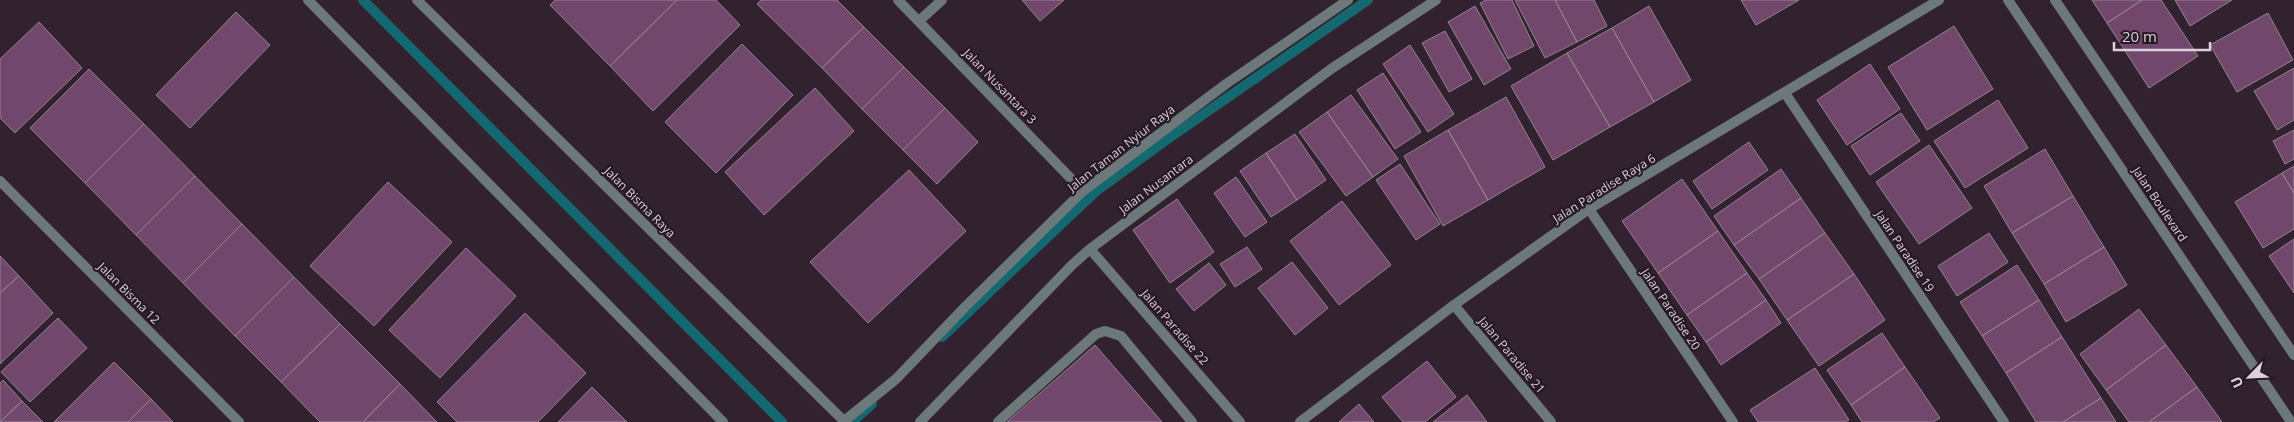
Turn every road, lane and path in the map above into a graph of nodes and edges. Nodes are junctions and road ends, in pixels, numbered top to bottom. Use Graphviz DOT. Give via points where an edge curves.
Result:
graph roads {
  1 [pos="308,0"];
  2 [pos="417,0"];
  3 [pos="898,0"];
  4 [pos="942,0"];
  5 [pos="1348,0"];
  6 [pos="1436,0"];
  7 [pos="1939,0"];
  8 [pos="2008,0"];
  9 [pos="2054,0"];
  10 [pos="919,21"];
  11 [pos="1785,93"];
  12 [pos="0,181"];
  13 [pos="1083,191"];
  14 [pos="1589,209"];
  15 [pos="1090,249"];
  16 [pos="1454,305"];
  17 [pos="2294,355"];
  18 [pos="240,422"];
  19 [pos="724,422"];
  20 [pos="844,422"];
  21 [pos="920,422"];
  22 [pos="998,422"];
  23 [pos="1192,422"];
  24 [pos="1240,422"];
  25 [pos="1300,422"];
  26 [pos="1551,422"];
  27 [pos="1733,422"];
  28 [pos="2004,422"];
  29 [pos="2291,422"];
  1 -- 19 [label="street"];
  2 -- 20 [label="street, Jalan Bisma Raya"];
  3 -- 10 [label="street, Jalan Nusantara 3"];
  4 -- 10 [label="street"];
  5 -- 13 [label="street, Jalan Taman Nyiur Raya" via="1226,84"];
  6 -- 15 [label="street, Jalan Nusantara" via="1331,70"];
  7 -- 11 [label="street, Jalan Paradise Raya 6"];
  8 -- 29 [label="street, Jalan Boulevard"];
  9 -- 17 [label="street"];
  10 -- 13 [label="street, Jalan Nusantara 3"];
  11 -- 14 [label="street, Jalan Paradise Raya 6"];
  11 -- 28 [label="street, Jalan Paradise 19"];
  12 -- 18 [label="street, Jalan Bisma 12"];
  13 -- 20 [label="street, Jalan Taman Nyiur Raya" via="896,379"];
  14 -- 16 [label="street, Jalan Paradise Raya 6"];
  14 -- 27 [label="street, Jalan Paradise 20"];
  15 -- 21 [label="street, Jalan Nusantara"];
  15 -- 24 [label="street, Jalan Paradise 22"];
  16 -- 25 [label="street, Jalan Paradise Raya 6"];
  16 -- 26 [label="street, Jalan Paradise 21"];
  22 -- 23 [label="street" via="1080,346 1096,334 1105,332 1121,336"];
}
